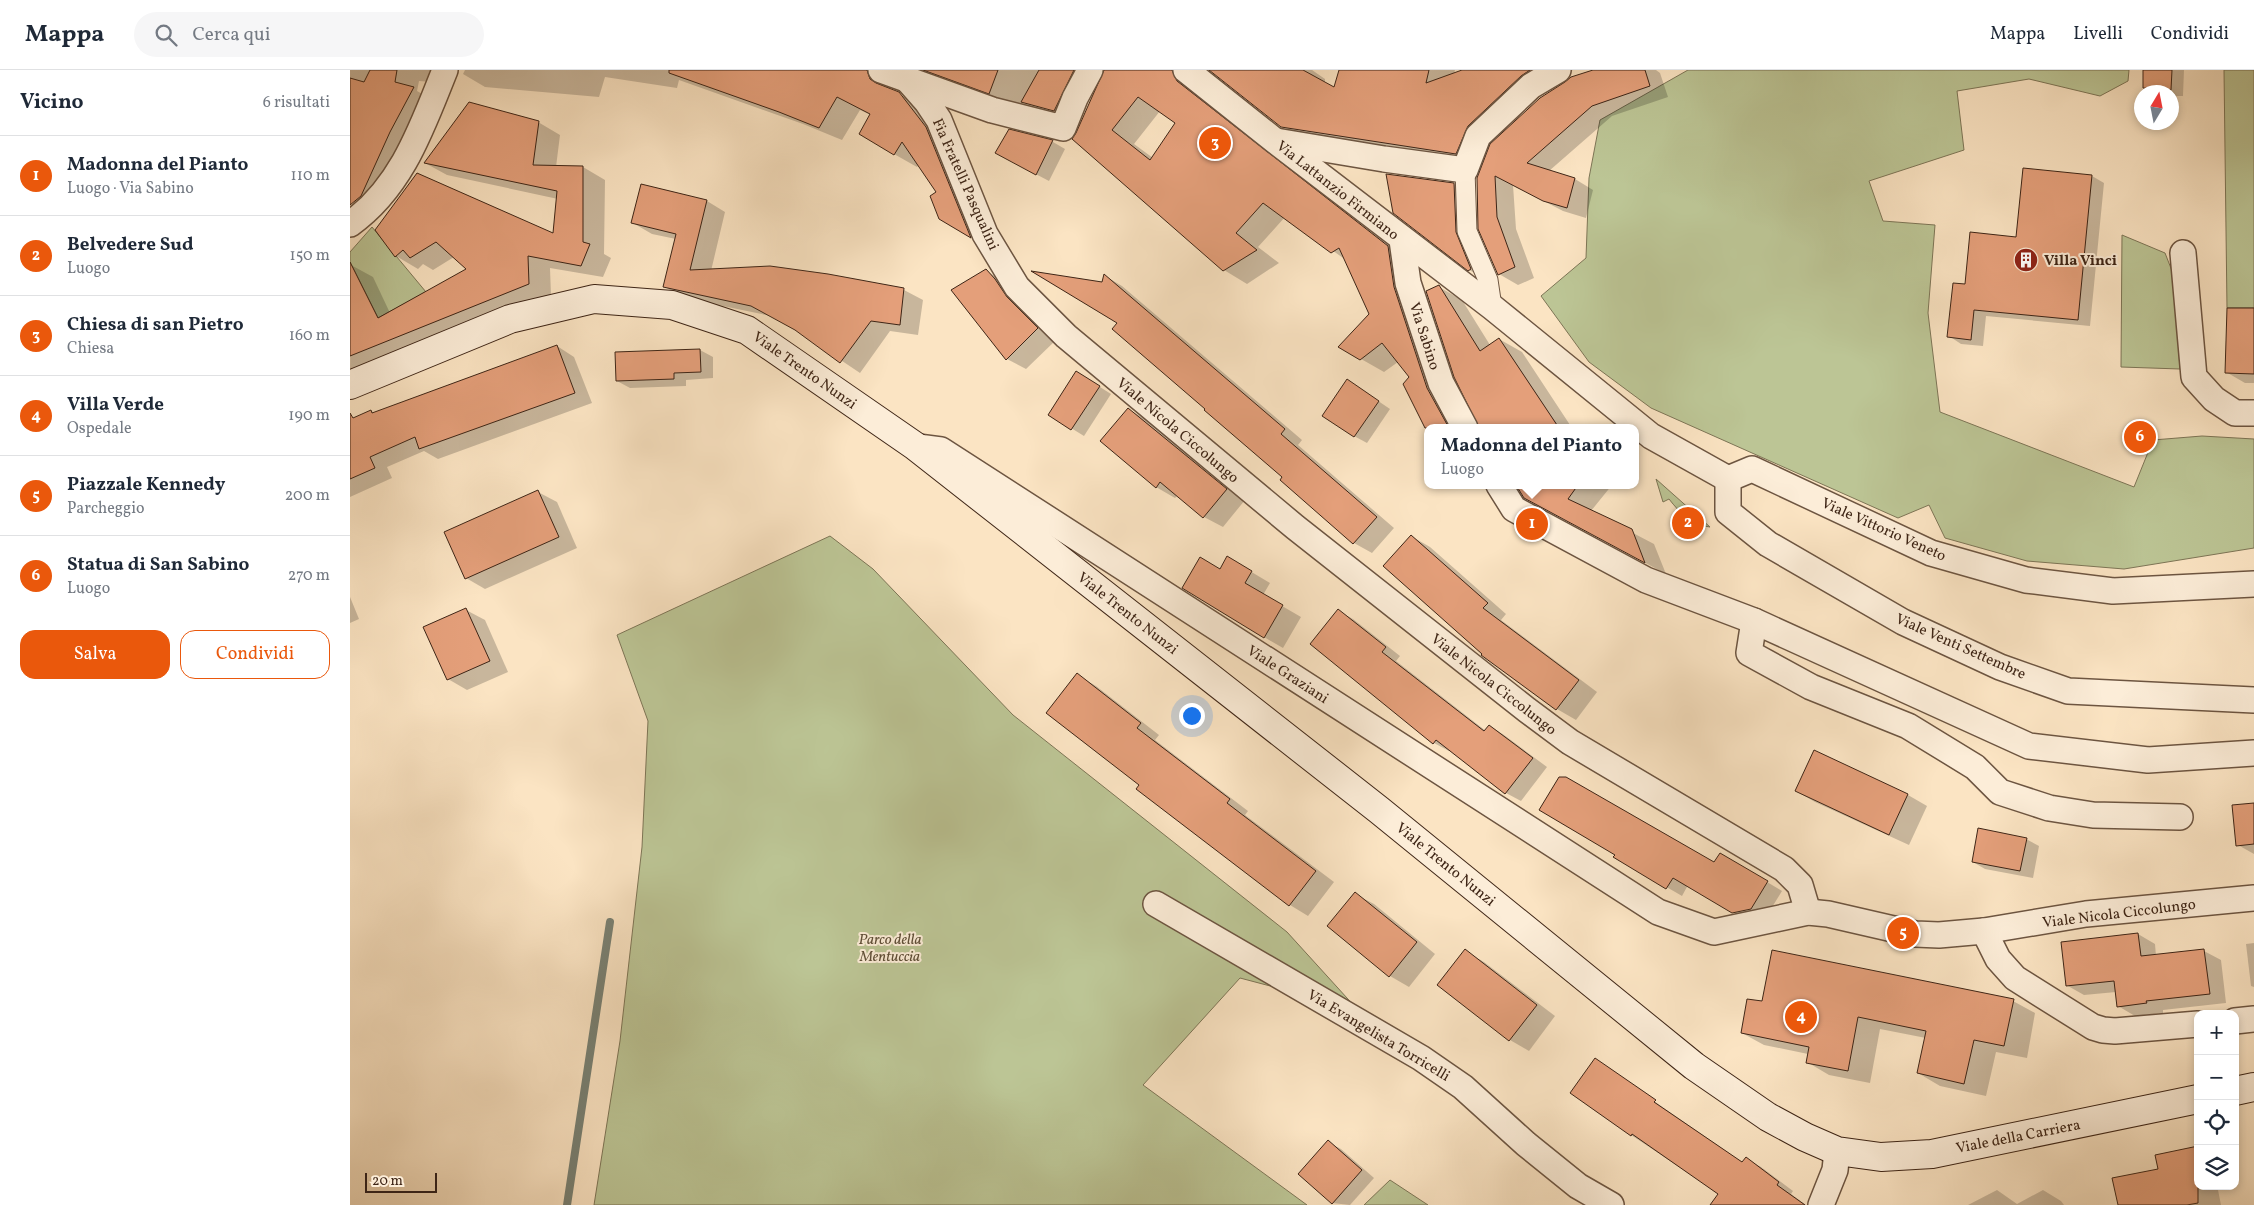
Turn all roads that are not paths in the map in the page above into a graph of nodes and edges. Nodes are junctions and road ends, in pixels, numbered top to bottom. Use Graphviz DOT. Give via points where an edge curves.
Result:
graph roads {
  1 [pos="445,70"];
  2 [pos="880,70"];
  3 [pos="1090,70"];
  4 [pos="1186,70"];
  5 [pos="1558,70"];
  6 [pos="905,77"];
  7 [pos="1274,140"];
  8 [pos="1466,170"];
  9 [pos="350,224"];
  10 [pos="1402,240"];
  11 [pos="2183,253"];
  12 [pos="1492,307"];
  13 [pos="1066,336"];
  14 [pos="350,385"];
  15 [pos="2254,413"];
  16 [pos="1463,424"];
  17 [pos="1636,424"];
  18 [pos="1639,426"];
  19 [pos="915,446"];
  20 [pos="1728,479"];
  21 [pos="1502,489"];
  22 [pos="2254,584"];
  23 [pos="1754,621"];
  24 [pos="2254,700"];
  25 [pos="2254,753"];
  26 [pos="2180,817"];
  27 [pos="2254,898"];
  28 [pos="1156,904"];
  29 [pos="1808,912"];
  30 [pos="1984,931"];
  31 [pos="2254,1019"];
  32 [pos="2239,1021"];
  33 [pos="2194,1024"];
  34 [pos="2254,1087"];
  35 [pos="2239,1090"];
  36 [pos="2194,1100"];
  37 [pos="1837,1151"];
  38 [pos="1611,1205"];
  39 [pos="1821,1205"];
  1 -- 9 [label="street" via="420,132 394,180"];
  2 -- 6 [label="street"];
  3 -- 6 [label="street" via="1063,128 992,110"];
  4 -- 7 [label="street, Via Lattanzio Firmiano"];
  5 -- 8 [label="street" via="1531,86 1478,136"];
  6 -- 13 [label="street, Fia Fratelli Pasqualini" via="938,120 984,234 1017,287"];
  7 -- 8 [label="street"];
  7 -- 10 [label="street, Via Lattanzio Firmiano"];
  8 -- 12 [label="street" via="1467,231 1488,280"];
  10 -- 12 [label="street, Via Lattanzio Firmiano"];
  10 -- 16 [label="street, Via Sabino" via="1408,283 1441,383"];
  11 -- 15 [label="street" via="2194,377 2214,399 2235,412"];
  12 -- 17 [label="street, Via Lattanzio Firmiano"];
  13 -- 29 [label="street, Viale Nicola Ciccolungo" via="1295,527 1570,742 1784,869 1800,885"];
  14 -- 19 [label="main road, Viale Trento Nunzi" via="510,319 594,299 672,306 747,330"];
  18 -- 20 [label="street, Via Lattanzio Firmiano"];
  19 -- 29 [label="street, Viale Graziani" via="941,450 1658,912 1714,932"];
  19 -- 37 [label="main road, Viale Trento Nunzi" via="1379,810 1694,1066 1768,1117"];
  20 -- 22 [label="street, Viale Vittorio Veneto" via="1752,469 1931,553 2026,580 2113,591"];
  20 -- 24 [label="street, Viale Venti Settembre" via="1728,512 1768,544 1904,622 2000,667 2068,691"];
  21 -- 23 [label="street" via="1514,509 1646,580"];
  23 -- 25 [label="street" via="2029,746 2148,760"];
  23 -- 26 [label="street" via="1749,653 1811,687 1908,726 1975,767 2000,792 2049,808 2093,815"];
  27 -- 30 [label="street, Viale Nicola Ciccolungo" via="2086,914"];
  28 -- 38 [label="street, Via Evangelista Torricelli" via="1421,1058 1463,1087 1578,1186"];
  29 -- 30 [label="street, Viale Nicola Ciccolungo" via="1916,934"];
  30 -- 33 [label="street" via="1998,959 2014,978 2093,1027 2115,1031"];
  31 -- 32 [label="street"];
  34 -- 35 [label="main road"];
  36 -- 37 [label="main road, Viale della Carriera" via="1932,1154 1882,1158"];
  37 -- 39 [label="street" via="1835,1170"];
}
